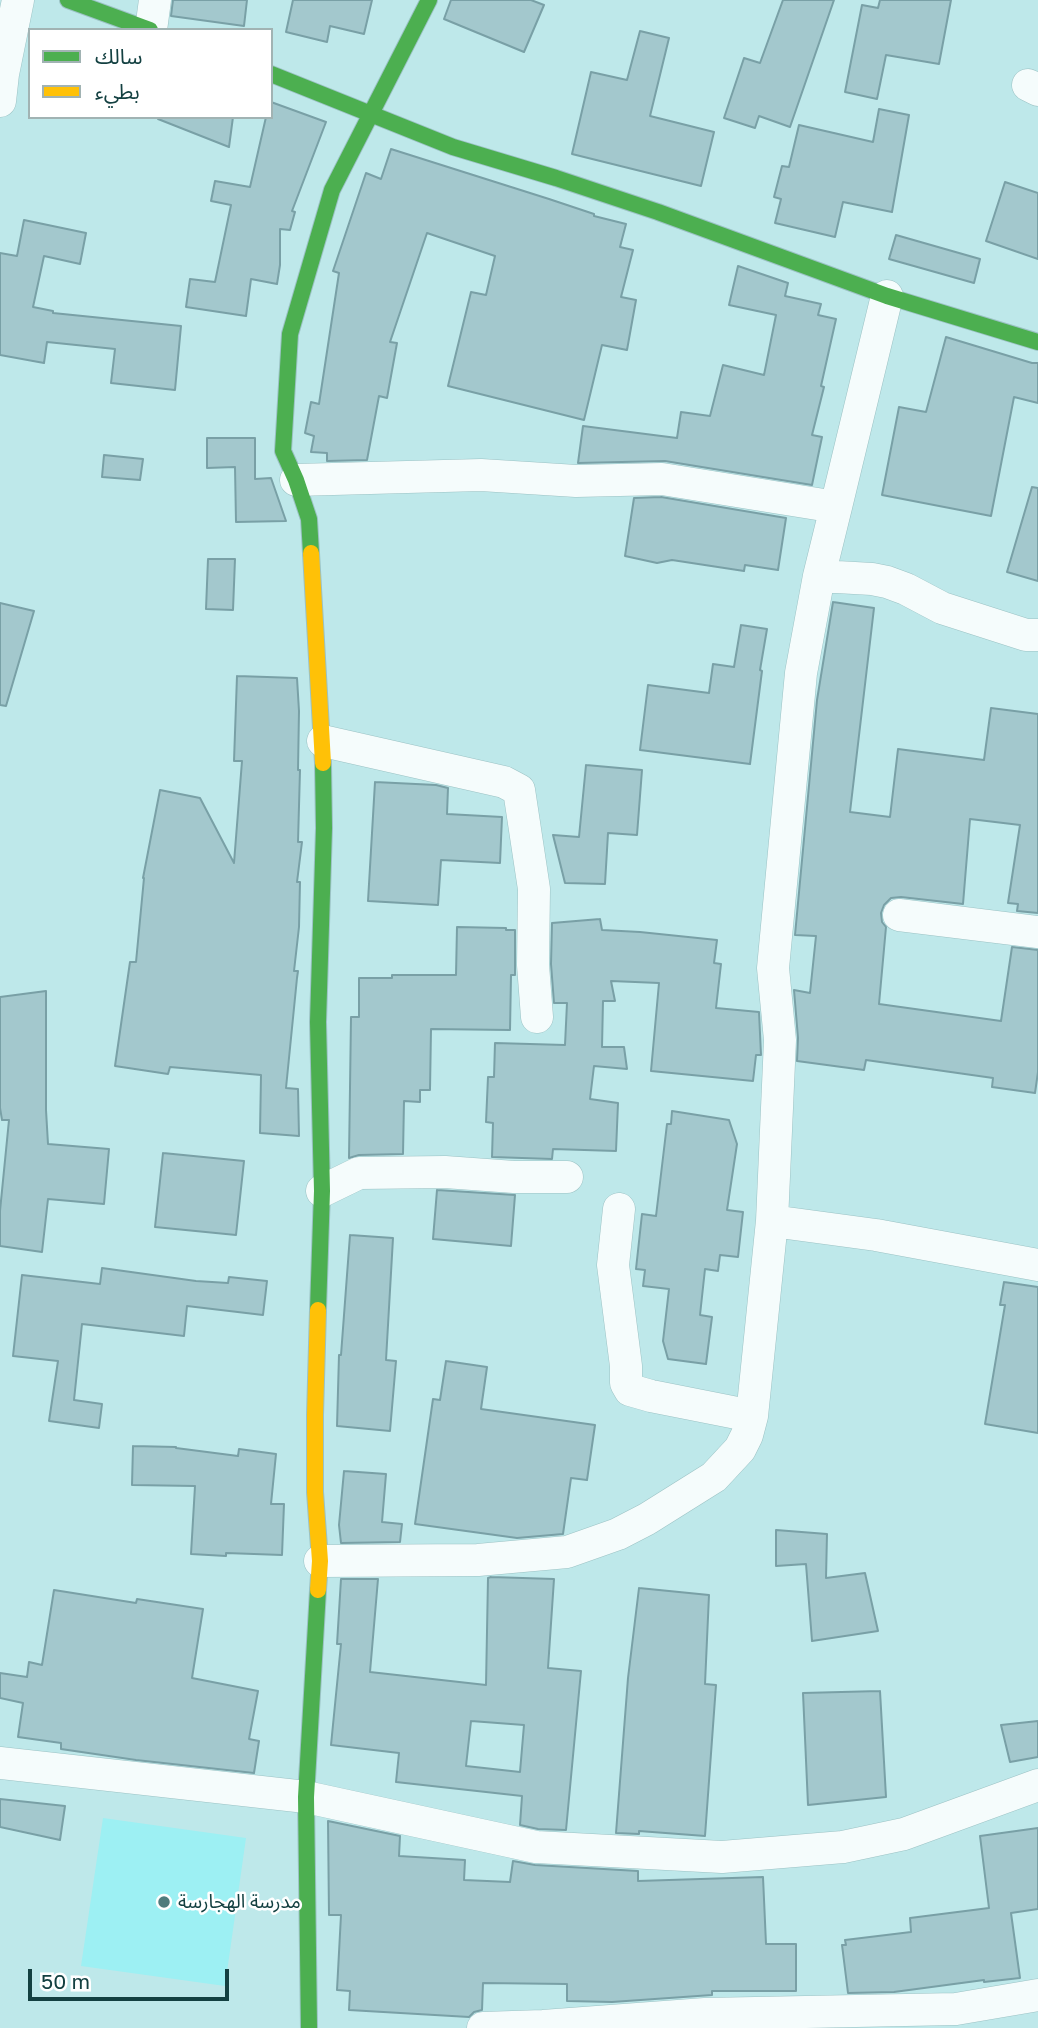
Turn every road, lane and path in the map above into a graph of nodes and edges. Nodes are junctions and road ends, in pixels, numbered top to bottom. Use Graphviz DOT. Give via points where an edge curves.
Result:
graph roads {
  1 [pos="18,0"];
  2 [pos="68,0"];
  3 [pos="155,0"];
  4 [pos="429,0"];
  5 [pos="145,28"];
  6 [pos="151,28"];
  7 [pos="273,75"];
  8 [pos="0,101"];
  9 [pos="372,114"];
  10 [pos="887,296"];
  11 [pos="1038,342"];
  12 [pos="296,480"];
  13 [pos="836,507"];
  14 [pos="819,576"];
  15 [pos="1038,635"];
  16 [pos="323,741"];
  17 [pos="899,915"];
  18 [pos="1038,932"];
  19 [pos="537,1017"];
  20 [pos="567,1177"];
  21 [pos="322,1191"];
  22 [pos="619,1209"];
  23 [pos="772,1221"];
  24 [pos="1038,1265"];
  25 [pos="752,1416"];
  26 [pos="320,1561"];
  27 [pos="0,1763"];
  28 [pos="1038,1785"];
  29 [pos="306,1797"];
  30 [pos="1038,1995"];
  31 [pos="703,2021"];
  32 [pos="543,2027"];
  33 [pos="309,2028"];
  34 [pos="483,2028"];
  1 -- 8 [label="street"];
  2 -- 5 [label="street"];
  3 -- 6 [label="street"];
  4 -- 9 [label="street"];
  7 -- 9 [label="street"];
  9 -- 10 [label="street" via="453,147 658,212"];
  9 -- 12 [label="street" via="332,190 290,334 283,451"];
  10 -- 11 [label="street"];
  10 -- 13 [label="street"];
  12 -- 13 [label="street" via="481,475 576,481 662,479"];
  12 -- 16 [label="street" via="309,519"];
  13 -- 14 [label="street"];
  14 -- 15 [label="street" via="887,582 942,608"];
  14 -- 23 [label="street" via="801,673 773,968 780,1040"];
  16 -- 19 [label="street" via="505,782 519,790 534,890"];
  16 -- 21 [label="street" via="318,1022"];
  17 -- 18 [label="street"];
  20 -- 21 [label="street" via="359,1173"];
  21 -- 26 [label="street" via="314,1492"];
  22 -- 25 [label="street" via="613,1265 630,1390"];
  23 -- 24 [label="street"];
  23 -- 25 [label="street"];
  25 -- 26 [label="street" via="740,1450 714,1477 647,1519 596,1543 567,1552 478,1560"];
  26 -- 29 [label="street"];
  27 -- 29 [label="street"];
  28 -- 29 [label="street" via="904,1834 843,1847 722,1857 536,1847"];
  29 -- 33 [label="street"];
  30 -- 31 [label="street" via="956,2009"];
  31 -- 32 [label="street"];
  32 -- 34 [label="street"];
}
